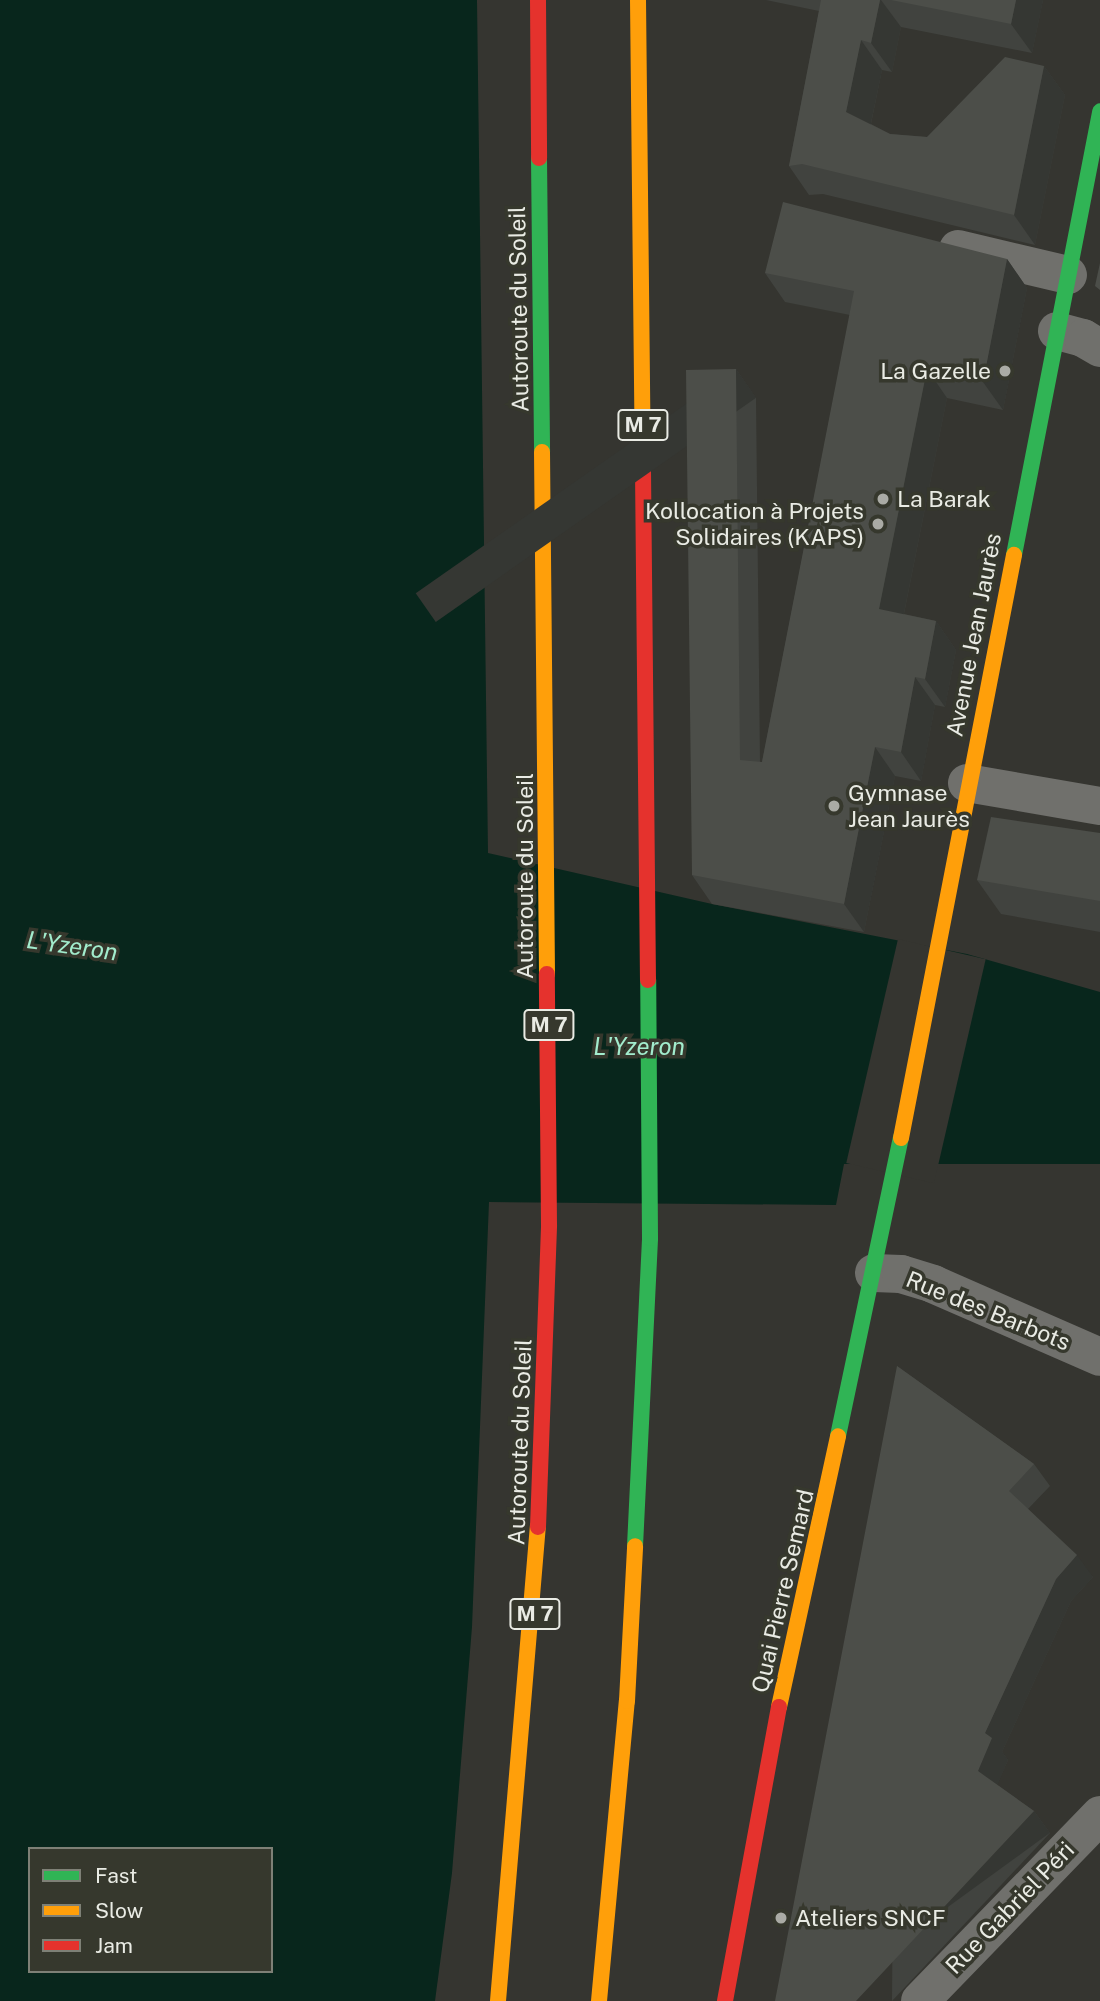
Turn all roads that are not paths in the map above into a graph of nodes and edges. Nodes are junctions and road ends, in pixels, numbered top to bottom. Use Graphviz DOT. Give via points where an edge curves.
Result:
graph roads {
  1 [pos="538,0"];
  2 [pos="638,0"];
  3 [pos="1100,111"];
  4 [pos="921,240"];
  5 [pos="1068,275"];
  6 [pos="1057,331"];
  7 [pos="1100,348"];
  8 [pos="967,783"];
  9 [pos="1100,806"];
  10 [pos="937,946"];
  11 [pos="874,1273"];
  12 [pos="1100,1357"];
  13 [pos="1100,1815"];
  14 [pos="498,2001"];
  15 [pos="599,2001"];
  16 [pos="725,2001"];
  17 [pos="920,2001"];
  1 -- 14 [label="main road, Autoroute du Soleil / M 7" via="549,1224 536,1594"];
  2 -- 15 [label="main road, M 7" via="650,1238 628,1688"];
  3 -- 5 [label="main road, Avenue Jean Jaurès"];
  4 -- 5 [label="street"];
  5 -- 6 [label="main road, Avenue Jean Jaurès"];
  6 -- 7 [label="street"];
  6 -- 8 [label="main road, Avenue Jean Jaurès"];
  8 -- 9 [label="street"];
  8 -- 10 [label="main road, Avenue Jean Jaurès"];
  10 -- 11 [label="main road, Quai Pierre Semard"];
  11 -- 12 [label="street, Rue des Barbots" via="901,1274 933,1284"];
  11 -- 16 [label="main road, Quai Pierre Semard" via="779,1705"];
  13 -- 17 [label="street, Rue Gabriel Péri"];
}
